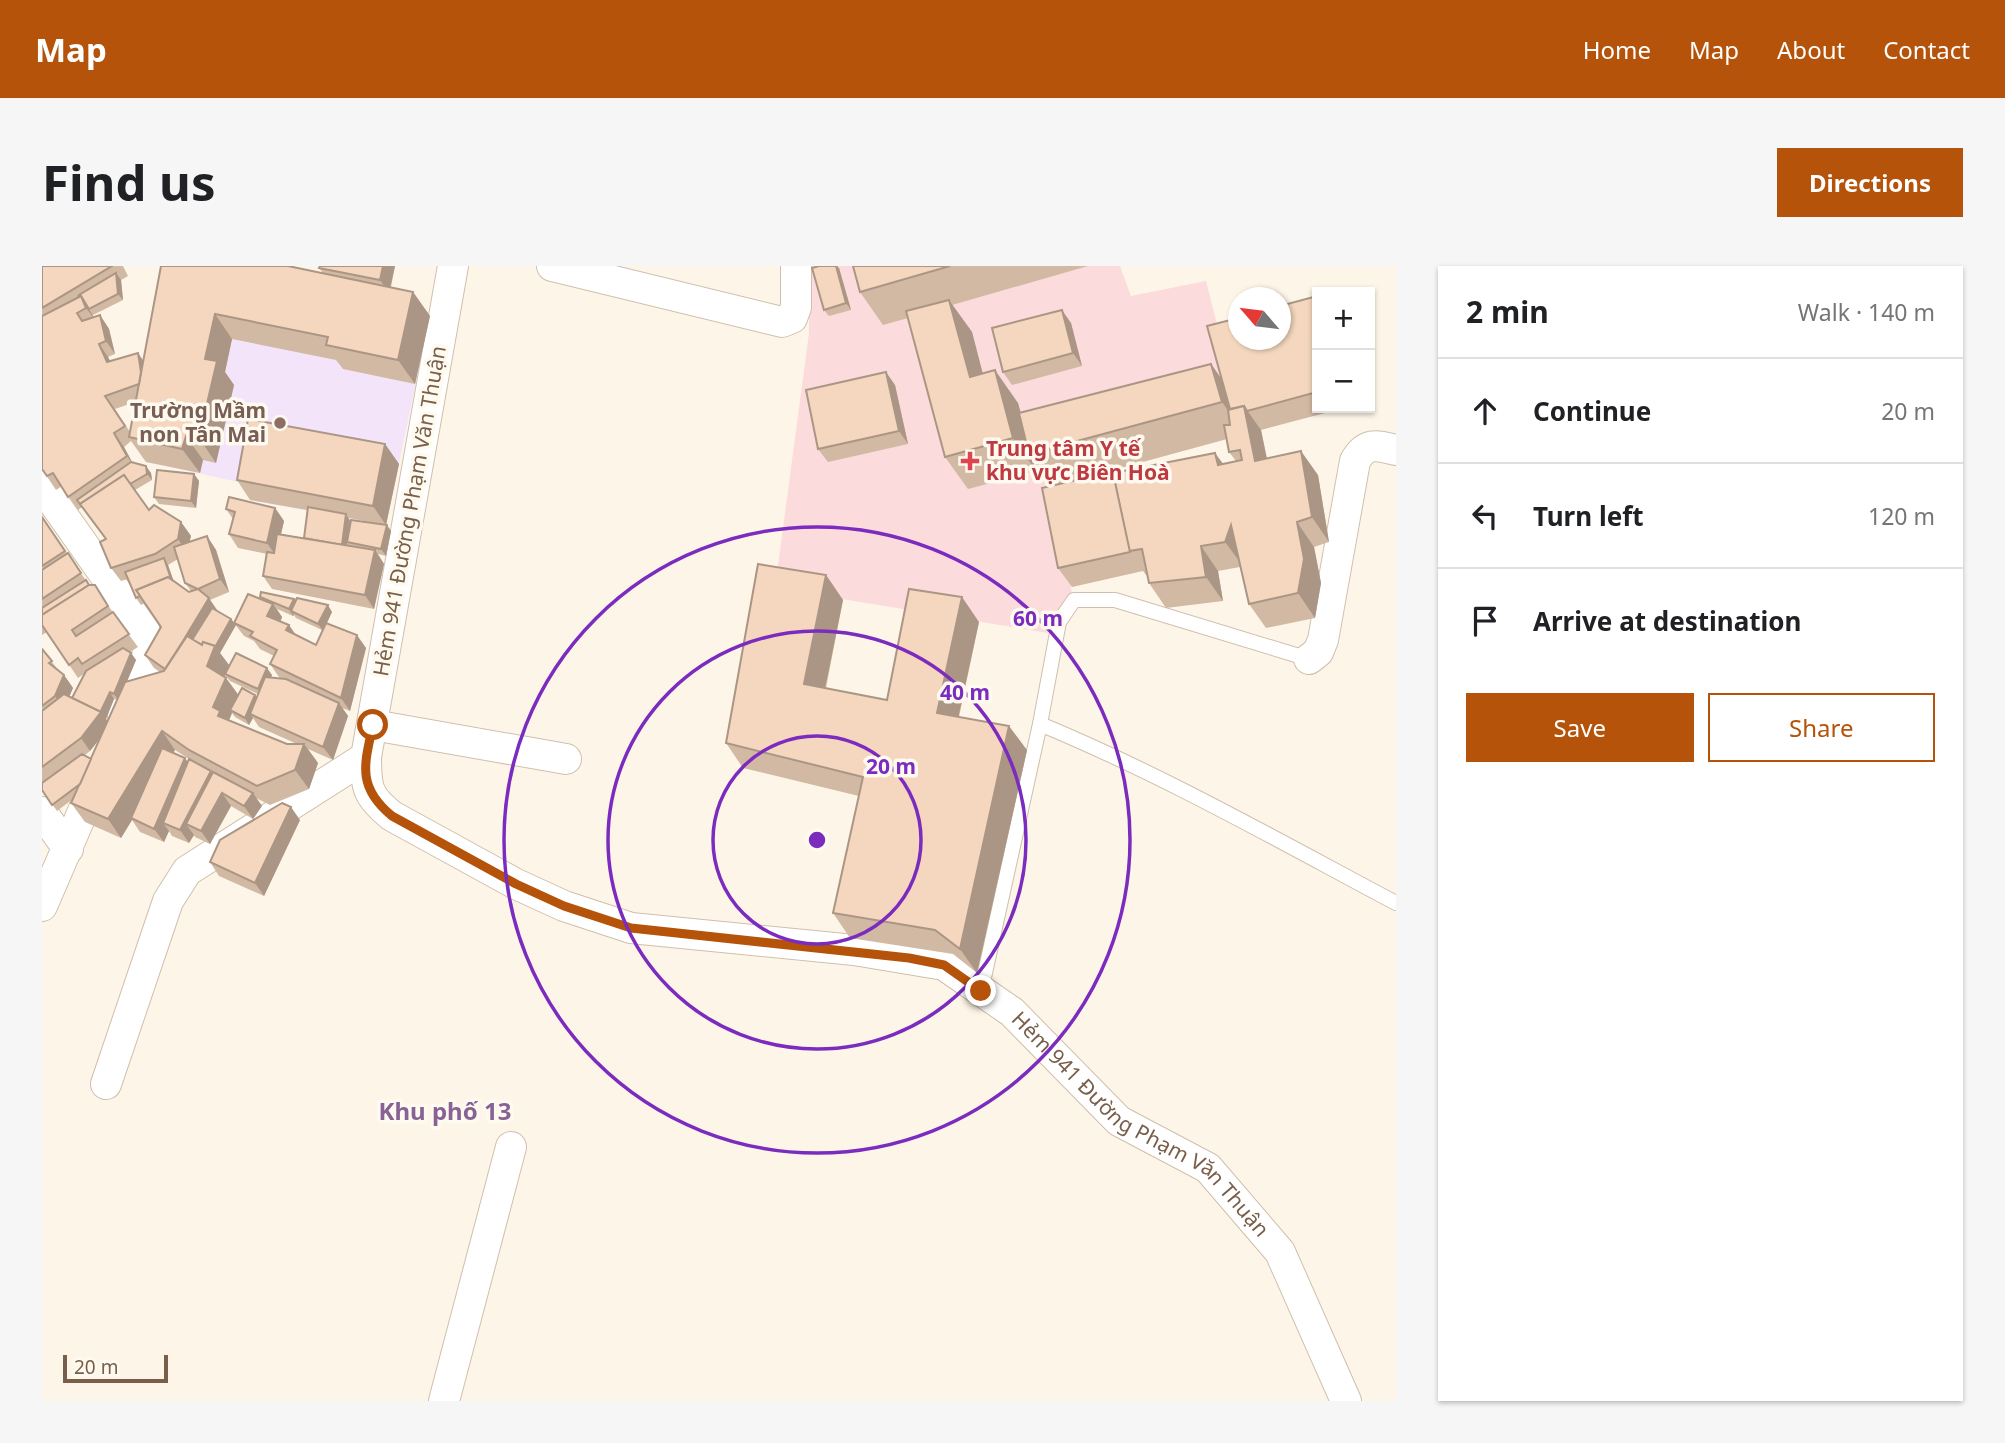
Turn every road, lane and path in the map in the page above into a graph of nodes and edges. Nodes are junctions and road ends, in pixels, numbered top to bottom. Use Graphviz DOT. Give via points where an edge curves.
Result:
graph roads {
  1 [pos="453,266"];
  2 [pos="552,266"];
  3 [pos="796,266"];
  4 [pos="1396,450"];
  5 [pos="42,486"];
  6 [pos="1309,659"];
  7 [pos="1040,724"];
  8 [pos="373,725"];
  9 [pos="366,757"];
  10 [pos="566,759"];
  11 [pos="42,812"];
  12 [pos="68,849"];
  13 [pos="1396,903"];
  14 [pos="42,906"];
  15 [pos="981,991"];
  16 [pos="106,1084"];
  17 [pos="511,1147"];
  18 [pos="444,1401"];
  19 [pos="1346,1401"];
  1 -- 8 [label="street, Hẻm 941 Đường Phạm Văn Thuận"];
  2 -- 3 [label="street" via="782,322 792,318 796,307"];
  4 -- 6 [label="street" via="1374,444 1362,449 1355,461 1324,640"];
  5 -- 12 [label="street" via="150,642"];
  6 -- 7 [label="lane" via="1115,600 1074,600 1059,622"];
  7 -- 13 [label="lane" via="1208,803"];
  7 -- 15 [label="lane"];
  8 -- 9 [label="street, Hẻm 941 Đường Phạm Văn Thuận"];
  8 -- 10 [label="street"];
  9 -- 15 [label="street, Hẻm 941 Đường Phạm Văn Thuận" via="366,787 392,816 564,906 631,928 854,950 944,965"];
  9 -- 16 [label="street" via="187,871 168,901"];
  11 -- 12 [label="street"];
  12 -- 14 [label="street"];
  15 -- 19 [label="street, Hẻm 941 Đường Phạm Văn Thuận" via="1012,1012 1119,1121 1208,1168 1280,1252"];
  17 -- 18 [label="street"];
}
